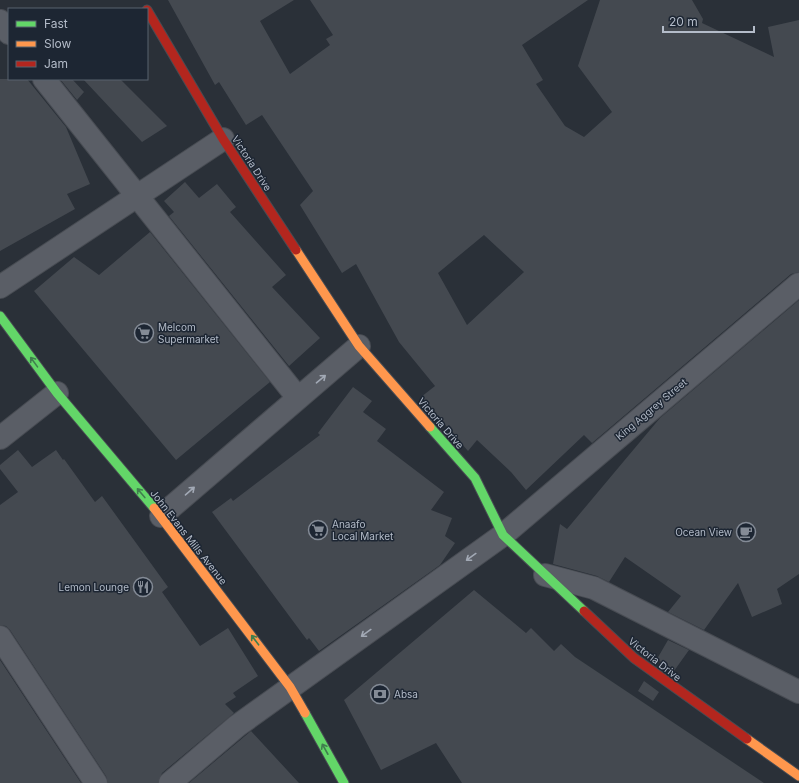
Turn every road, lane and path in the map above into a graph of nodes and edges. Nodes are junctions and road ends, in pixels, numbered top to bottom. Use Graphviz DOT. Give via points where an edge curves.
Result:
graph roads {
  1 [pos="148,11"];
  2 [pos="0,21"];
  3 [pos="8,32"];
  4 [pos="45,80"];
  5 [pos="223,139"];
  6 [pos="138,196"];
  7 [pos="799,284"];
  8 [pos="0,287"];
  9 [pos="0,316"];
  10 [pos="359,346"];
  11 [pos="57,393"];
  12 [pos="298,398"];
  13 [pos="0,438"];
  14 [pos="161,516"];
  15 [pos="503,535"];
  16 [pos="545,575"];
  17 [pos="0,637"];
  18 [pos="290,687"];
  19 [pos="799,692"];
  20 [pos="799,776"];
  21 [pos="96,783"];
  22 [pos="170,783"];
  23 [pos="344,783"];
  1 -- 5 [label="street, Victoria Drive"];
  2 -- 3 [label="street"];
  4 -- 6 [label="street"];
  5 -- 6 [label="street"];
  5 -- 10 [label="street, Victoria Drive"];
  6 -- 8 [label="street"];
  6 -- 12 [label="street"];
  7 -- 15 [label="street, King Aggrey Street"];
  11 -- 9 [label="street, John Evans Mills Avenue, one-way"];
  12 -- 10 [label="street, one-way"];
  10 -- 15 [label="street, Victoria Drive" via="475,478"];
  11 -- 13 [label="street"];
  14 -- 11 [label="street, John Evans Mills Avenue, one-way"];
  14 -- 12 [label="street, one-way"];
  18 -- 14 [label="street, John Evans Mills Avenue, one-way"];
  15 -- 16 [label="street, Victoria Drive"];
  15 -- 18 [label="street, King Aggrey Street, one-way"];
  16 -- 19 [label="street" via="594,588"];
  16 -- 20 [label="street, Victoria Drive" via="634,658"];
  17 -- 21 [label="street"];
  18 -- 22 [label="street, King Aggrey Street" via="237,726"];
  23 -- 18 [label="street, John Evans Mills Avenue, one-way"];
}
